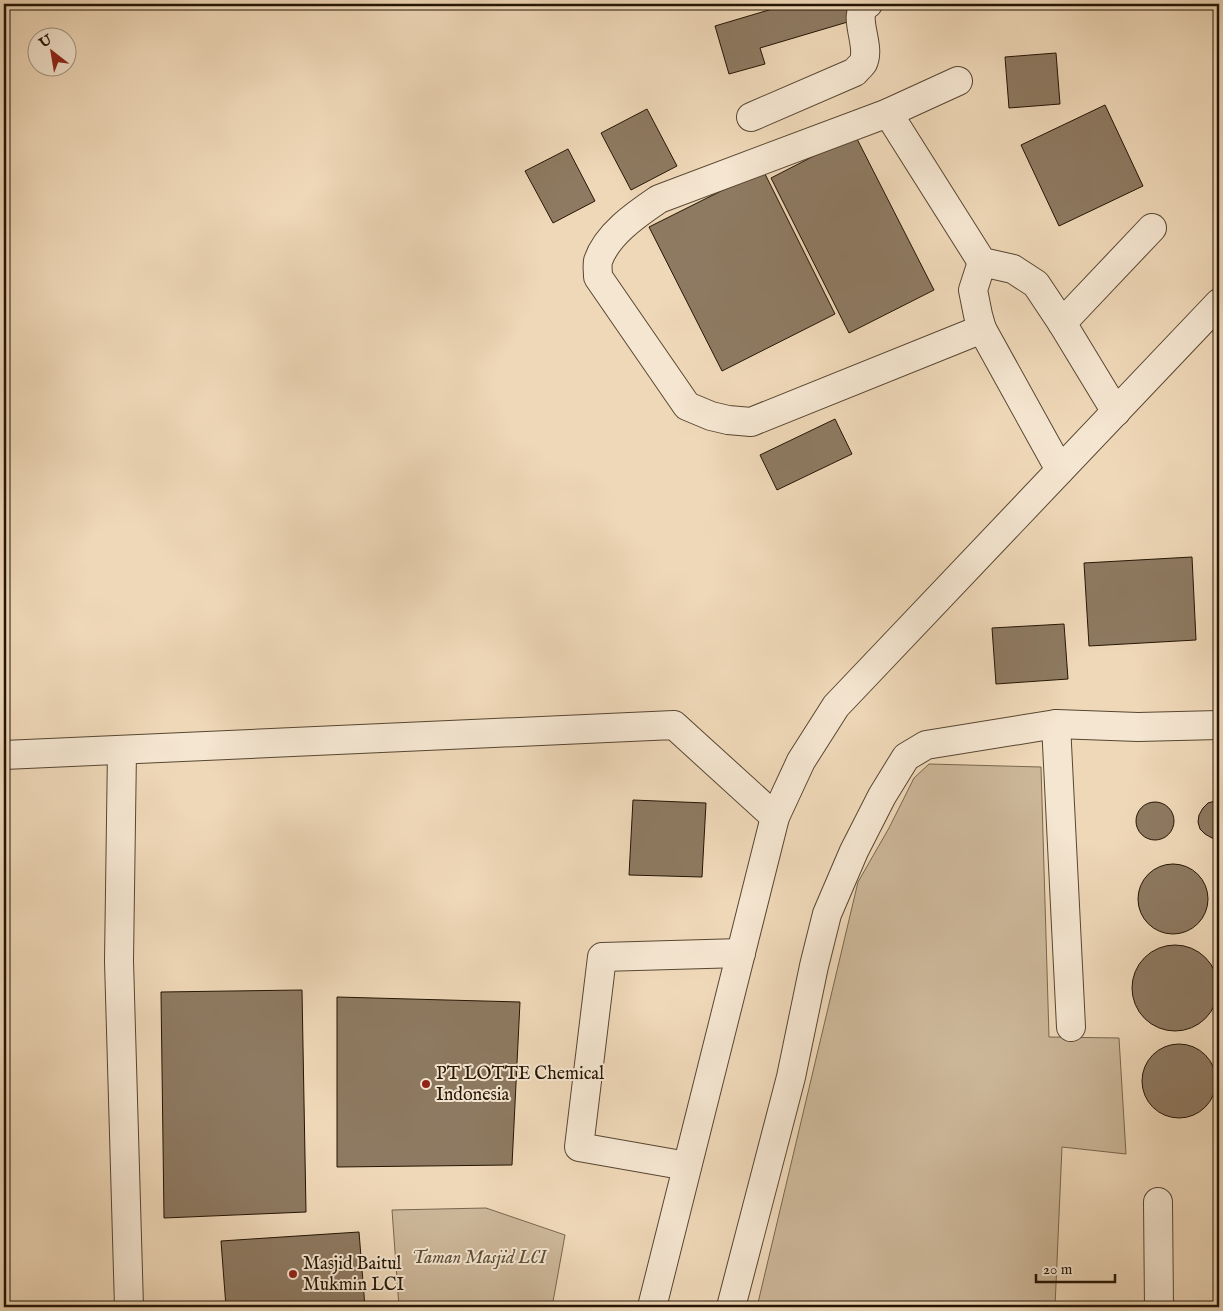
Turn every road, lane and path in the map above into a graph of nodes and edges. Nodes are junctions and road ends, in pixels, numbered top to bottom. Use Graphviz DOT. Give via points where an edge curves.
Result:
graph roads {
  1 [pos="868,4"];
  2 [pos="958,81"];
  3 [pos="888,113"];
  4 [pos="751,117"];
  5 [pos="1152,228"];
  6 [pos="982,262"];
  7 [pos="1219,303"];
  8 [pos="1062,323"];
  9 [pos="982,329"];
  10 [pos="1116,412"];
  11 [pos="1060,470"];
  12 [pos="1056,724"];
  13 [pos="1219,725"];
  14 [pos="122,750"];
  15 [pos="4,755"];
  16 [pos="775,817"];
  17 [pos="741,953"];
  18 [pos="1071,1027"];
  19 [pos="687,1166"];
  20 [pos="1158,1202"];
  21 [pos="129,1307"];
  22 [pos="652,1307"];
  23 [pos="731,1307"];
  24 [pos="1159,1307"];
  1 -- 4 [label="lane" via="860,14 866,50 863,63 855,72"];
  2 -- 3 [label="lane"];
  3 -- 6 [label="lane"];
  3 -- 9 [label="lane" via="659,199 609,240 597,263 598,276 687,406 728,420 751,422"];
  5 -- 8 [label="lane"];
  6 -- 8 [label="lane" via="1013,269 1036,284"];
  6 -- 9 [label="lane" via="974,290"];
  7 -- 10 [label="lane"];
  8 -- 10 [label="lane"];
  9 -- 11 [label="lane"];
  10 -- 11 [label="lane"];
  11 -- 16 [label="lane" via="836,706 802,760"];
  12 -- 13 [label="lane"];
  12 -- 18 [label="lane"];
  12 -- 23 [label="lane" via="926,745 906,758 882,796 827,914 791,1077"];
  14 -- 15 [label="lane"];
  14 -- 16 [label="lane" via="674,725"];
  14 -- 21 [label="lane" via="119,961"];
  16 -- 17 [label="lane"];
  17 -- 19 [label="lane"];
  17 -- 19 [label="lane" via="602,957 579,1147"];
  19 -- 22 [label="lane"];
  20 -- 24 [label="lane"];
}
